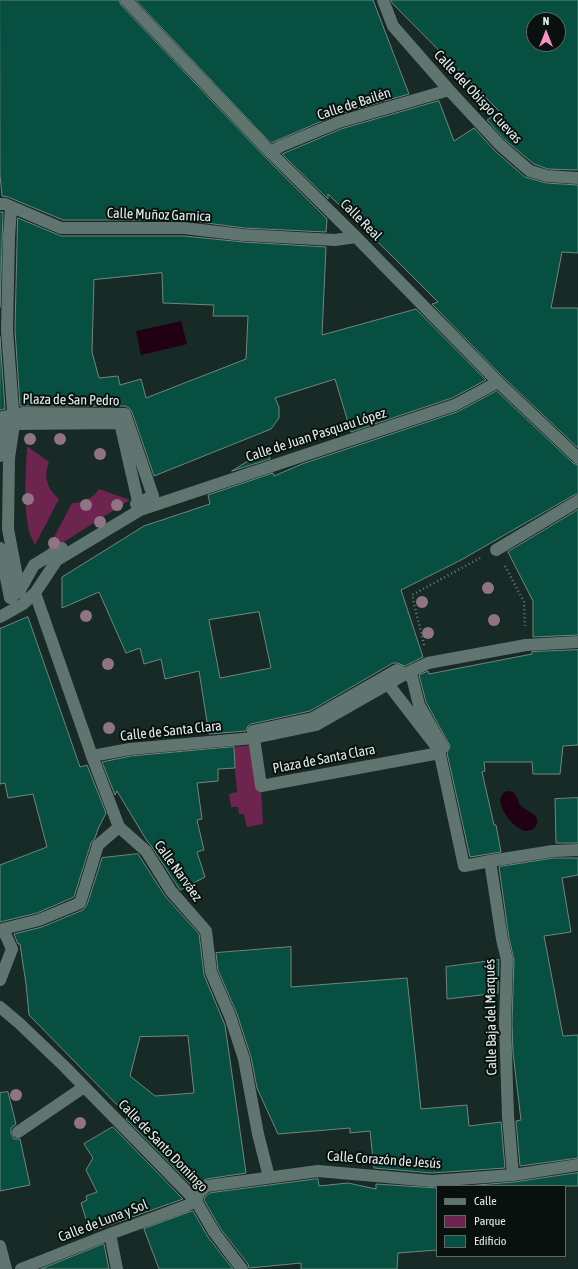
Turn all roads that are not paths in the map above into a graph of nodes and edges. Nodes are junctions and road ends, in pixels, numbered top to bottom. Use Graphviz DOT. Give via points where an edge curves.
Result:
graph roads {
  1 [pos="126,0"];
  2 [pos="383,0"];
  3 [pos="449,90"];
  4 [pos="270,152"];
  5 [pos="578,178"];
  6 [pos="6,206"];
  7 [pos="356,237"];
  8 [pos="498,382"];
  9 [pos="14,420"];
  10 [pos="3,457"];
  11 [pos="578,458"];
  12 [pos="578,501"];
  13 [pos="140,506"];
  14 [pos="0,548"];
  15 [pos="496,550"];
  16 [pos="20,590"];
  17 [pos="35,593"];
  18 [pos="23,604"];
  19 [pos="0,617"];
  20 [pos="578,642"];
  21 [pos="405,674"];
  22 [pos="388,684"];
  23 [pos="254,738"];
  24 [pos="439,750"];
  25 [pos="92,756"];
  26 [pos="119,827"];
  27 [pos="578,850"];
  28 [pos="490,862"];
  29 [pos="0,980"];
  30 [pos="0,1007"];
  31 [pos="84,1087"];
  32 [pos="18,1132"];
  33 [pos="578,1165"];
  34 [pos="513,1175"];
  35 [pos="269,1177"];
  36 [pos="196,1201"];
  37 [pos="110,1234"];
  38 [pos="0,1246"];
  39 [pos="6,1269"];
  40 [pos="21,1269"];
  41 [pos="117,1269"];
  42 [pos="242,1269"];
  1 -- 4 [label="street, Calle Real"];
  2 -- 3 [label="street, Calle del Obispo Cuevas" via="393,26"];
  3 -- 4 [label="street, Calle de Bailén" via="339,122"];
  3 -- 5 [label="street, Calle del Obispo Cuevas" via="500,144 530,171 547,176"];
  4 -- 7 [label="street, Calle Real"];
  6 -- 7 [label="street, Calle Muñoz Garnica" via="61,228 184,228 243,235 335,240"];
  6 -- 9 [label="street" via="9,237 7,330"];
  7 -- 8 [label="street, Calle Real"];
  8 -- 11 [label="street, Calle Real"];
  8 -- 13 [label="street, Calle de Juan Pasquau López" via="456,405"];
  9 -- 10 [label="street, Plaza de San Pedro" via="3,417"];
  9 -- 13 [label="street, Plaza de San Pedro" via="24,413 125,414 153,496"];
  10 -- 16 [label="street, Plaza de San Pedro" via="8,528"];
  12 -- 15 [label="street"];
  13 -- 16 [label="street, Plaza de San Pedro" via="34,565"];
  13 -- 17 [label="street, Plaza de San Pedro" via="57,560"];
  14 -- 16 [label="street" via="10,598"];
  16 -- 18 [label="street, Plaza de San Pedro"];
  17 -- 18 [label="street, Plaza de San Pedro"];
  17 -- 25 [label="street, Calle Narváez"];
  18 -- 19 [label="street, Plaza de San Pedro"];
  20 -- 21 [label="street" via="526,645 428,663"];
  21 -- 22 [label="street"];
  21 -- 23 [label="street" via="397,670 312,718 253,730"];
  21 -- 24 [label="street" via="412,677 419,705 443,747"];
  22 -- 23 [label="street" via="316,725"];
  22 -- 24 [label="street"];
  23 -- 24 [label="street, Plaza de Santa Clara" via="261,786 434,754"];
  23 -- 25 [label="street, Calle de Santa Clara" via="130,749"];
  24 -- 28 [label="street" via="464,866"];
  25 -- 26 [label="street, Calle Narváez"];
  26 -- 29 [label="street" via="98,845 80,903 39,920 3,929 12,949"];
  26 -- 35 [label="street, Calle Narváez" via="146,851 171,891 206,931 211,972 230,1016 244,1059"];
  27 -- 28 [label="street" via="553,851"];
  28 -- 34 [label="street, Calle Baja del Marqués" via="507,960 505,1023"];
  30 -- 31 [label="street, Calle de Santo Domingo"];
  31 -- 32 [label="street"];
  31 -- 36 [label="street, Calle de Santo Domingo"];
  33 -- 34 [label="street, Calle Corazón de Jesús"];
  34 -- 35 [label="street, Calle Corazón de Jesús" via="432,1181 318,1171"];
  35 -- 36 [label="street, Calle Corazón de Jesús" via="207,1186 199,1193"];
  36 -- 37 [label="street, Calle de Luna y Sol"];
  36 -- 42 [label="street, Calle de Santo Domingo" via="214,1232"];
  37 -- 40 [label="street, Calle de Luna y Sol"];
  37 -- 41 [label="street"];
  38 -- 39 [label="street"];
}
